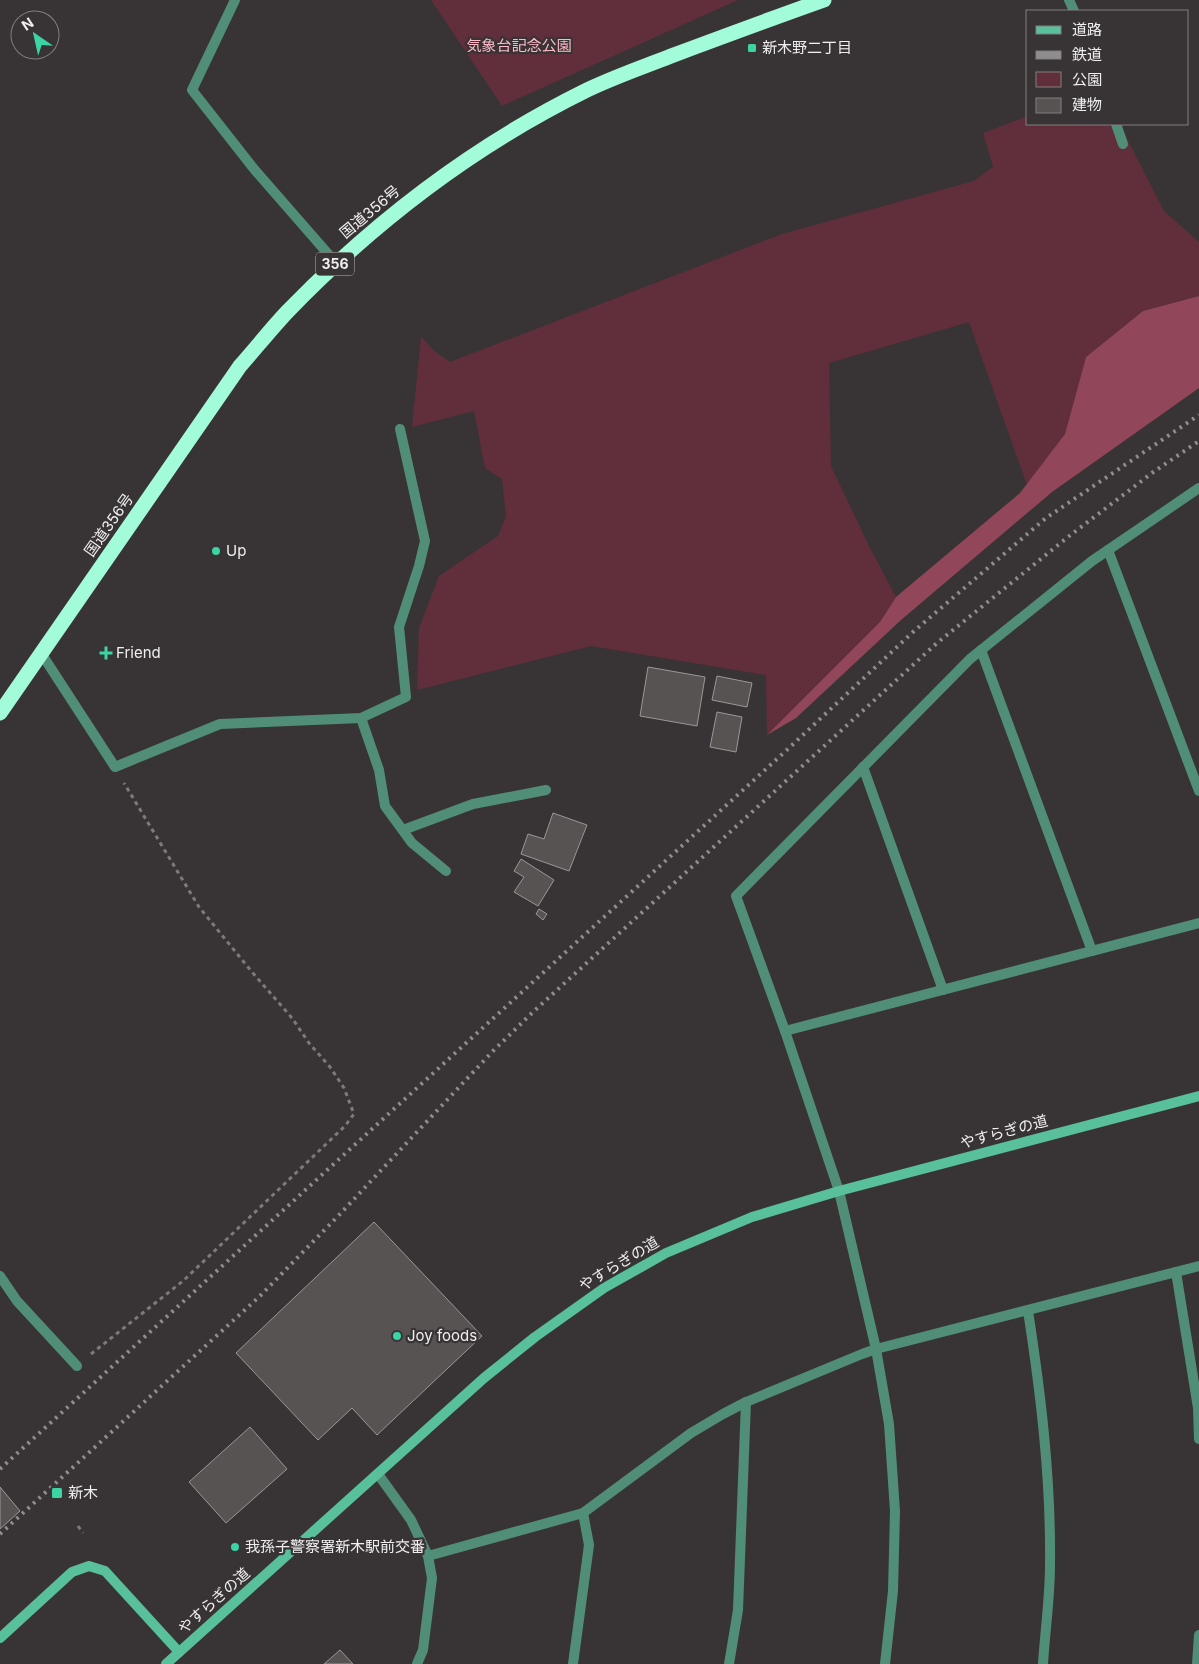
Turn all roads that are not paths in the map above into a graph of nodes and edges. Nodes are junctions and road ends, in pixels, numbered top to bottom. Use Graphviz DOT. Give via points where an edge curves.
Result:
graph roads {
  1 [pos="235,0"];
  2 [pos="824,0"];
  3 [pos="1116,125"];
  4 [pos="1123,144"];
  5 [pos="336,263"];
  6 [pos="400,429"];
  7 [pos="1199,488"];
  8 [pos="1108,550"];
  9 [pos="982,650"];
  10 [pos="41,653"];
  11 [pos="0,713"];
  12 [pos="361,718"];
  13 [pos="863,767"];
  14 [pos="546,790"];
  15 [pos="1199,790"];
  16 [pos="403,830"];
  17 [pos="446,871"];
  18 [pos="1199,924"];
  19 [pos="1092,951"];
  20 [pos="943,990"];
  21 [pos="785,1031"];
  22 [pos="1199,1096"];
  23 [pos="839,1191"];
  24 [pos="1199,1266"];
  25 [pos="1176,1272"];
  26 [pos="0,1276"];
  27 [pos="1028,1310"];
  28 [pos="876,1349"];
  29 [pos="77,1366"];
  30 [pos="746,1402"];
  31 [pos="1199,1439"];
  32 [pos="378,1474"];
  33 [pos="583,1513"];
  34 [pos="428,1556"];
  35 [pos="1199,1635"];
  36 [pos="0,1638"];
  37 [pos="179,1652"];
  38 [pos="166,1664"];
  39 [pos="417,1664"];
  40 [pos="574,1664"];
  41 [pos="729,1664"];
  42 [pos="885,1664"];
  43 [pos="1043,1664"];
  44 [pos="1197,1664"];
  1 -- 5 [label="street" via="192,90 254,169"];
  2 -- 5 [label="highway, 国道356号 / 356" via="656,62 556,107 431,184"];
  3 -- 4 [label="street"];
  5 -- 10 [label="highway, 国道356号 / 356" via="240,366"];
  6 -- 12 [label="street" via="425,541 399,627 406,697"];
  7 -- 8 [label="street"];
  8 -- 9 [label="street"];
  8 -- 15 [label="street"];
  9 -- 13 [label="street"];
  9 -- 19 [label="street"];
  10 -- 11 [label="highway, 国道356号 / 356"];
  10 -- 12 [label="street" via="115,768 220,724"];
  12 -- 16 [label="street" via="379,770 385,806"];
  13 -- 20 [label="street"];
  13 -- 21 [label="street" via="736,896"];
  14 -- 16 [label="street" via="472,804"];
  16 -- 17 [label="street" via="412,843"];
  18 -- 19 [label="street"];
  19 -- 20 [label="street"];
  20 -- 21 [label="street"];
  21 -- 23 [label="street"];
  22 -- 23 [label="street, やすらぎの道"];
  23 -- 28 [label="street"];
  23 -- 32 [label="street, やすらぎの道" via="743,1221 666,1253 604,1288 484,1378"];
  24 -- 25 [label="street"];
  25 -- 27 [label="street"];
  25 -- 31 [label="street" via="1198,1408"];
  26 -- 29 [label="street" via="17,1301"];
  27 -- 28 [label="street"];
  27 -- 43 [label="street" via="1048,1464 1050,1566"];
  28 -- 30 [label="street"];
  28 -- 42 [label="street" via="889,1424 895,1511 893,1591"];
  30 -- 33 [label="street" via="691,1433"];
  30 -- 41 [label="street" via="738,1610"];
  32 -- 34 [label="street" via="411,1520"];
  32 -- 37 [label="street, やすらぎの道"];
  33 -- 34 [label="street"];
  33 -- 40 [label="street" via="589,1544"];
  34 -- 39 [label="street" via="432,1578 423,1650"];
  35 -- 44 [label="street"];
  36 -- 37 [label="street" via="72,1572 89,1566 104,1571"];
  37 -- 38 [label="street, やすらぎの道"];
}
